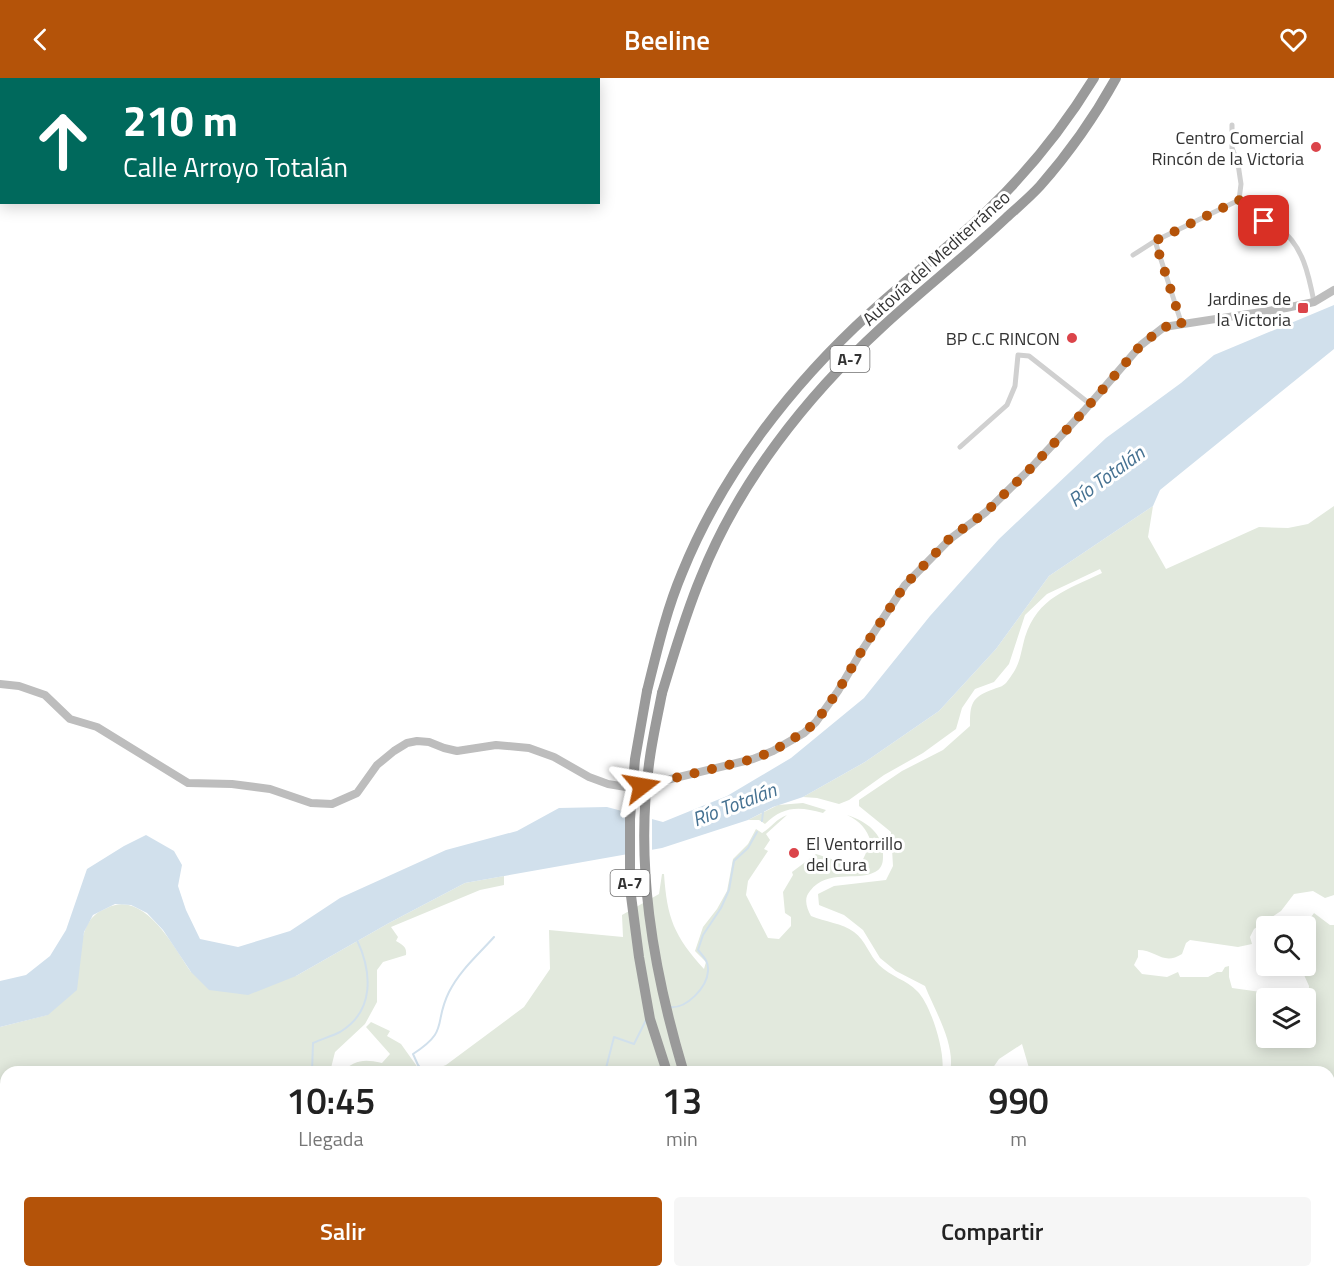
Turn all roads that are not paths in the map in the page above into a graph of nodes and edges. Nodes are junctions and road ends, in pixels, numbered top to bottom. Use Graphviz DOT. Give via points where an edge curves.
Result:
graph roads {
  1 [pos="1094,78"];
  2 [pos="1116,78"];
  3 [pos="1232,125"];
  4 [pos="1239,200"];
  5 [pos="1155,241"];
  6 [pos="1133,255"];
  7 [pos="1334,291"];
  8 [pos="1314,302"];
  9 [pos="1182,325"];
  10 [pos="1090,404"];
  11 [pos="960,447"];
  12 [pos="0,684"];
  13 [pos="665,1066"];
  14 [pos="681,1066"];
  1 -- 13 [label="highway, Autovía del Mediterráneo / A-7, bridge" via="1024,174 816,366 732,477 682,573 661,632 647,691 630,819 630,888 639,957 650,1019"];
  2 -- 14 [label="highway, Autovía del Mediterráneo / A-7, bridge" via="1097,111 1040,186 881,328 789,427 739,503 701,575 662,693 650,758 645,819 646,890 654,958"];
  3 -- 4 [label="street" via="1232,148 1241,184"];
  4 -- 5 [label="street"];
  4 -- 8 [label="street" via="1254,218 1278,227 1292,239 1302,258"];
  5 -- 6 [label="street"];
  5 -- 9 [label="street"];
  7 -- 8 [label="street"];
  8 -- 9 [label="street"];
  9 -- 10 [label="street" via="1164,327 1141,345"];
  10 -- 11 [label="street" via="1029,356 1018,355 1015,386 1007,405"];
  10 -- 12 [label="street" via="1032,467 986,512 950,538 905,585 816,722 773,751 753,759 626,787 589,777 529,748 496,745 457,751 429,742 407,743 377,765 357,793 332,804 310,803 270,789 188,783 97,727 70,719 45,695"];
}
